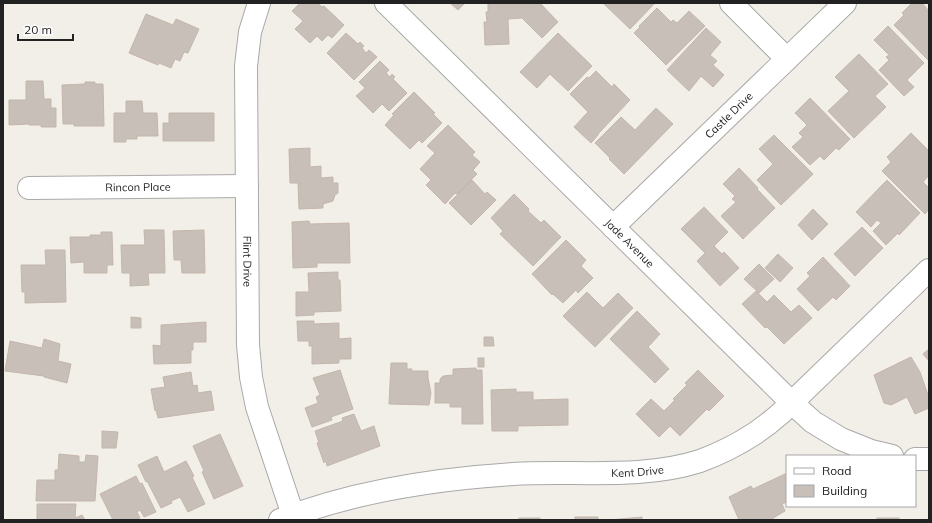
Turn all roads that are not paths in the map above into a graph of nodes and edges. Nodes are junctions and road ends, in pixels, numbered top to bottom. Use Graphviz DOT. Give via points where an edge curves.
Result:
graph roads {
  1 [pos="259,3"];
  2 [pos="386,3"];
  3 [pos="731,3"];
  4 [pos="845,3"];
  5 [pos="787,59"];
  6 [pos="247,186"];
  7 [pos="30,188"];
  8 [pos="613,227"];
  9 [pos="929,270"];
  10 [pos="792,403"];
  11 [pos="887,455"];
  12 [pos="916,459"];
  13 [pos="929,459"];
  14 [pos="287,517"];
  1 -- 6 [label="street, Flint Drive" via="250,32 246,66"];
  2 -- 8 [label="street, Jade Avenue"];
  3 -- 5 [label="street"];
  4 -- 5 [label="street, Castle Drive"];
  5 -- 8 [label="street, Castle Drive"];
  6 -- 7 [label="street, Rincon Place"];
  6 -- 14 [label="street, Flint Drive" via="248,345 251,377"];
  8 -- 10 [label="street, Jade Avenue"];
  9 -- 10 [label="street, Kent Drive"];
  10 -- 11 [label="street, Jade Avenue" via="814,422 841,439 871,452"];
  10 -- 14 [label="street, Kent Drive" via="755,434 726,450 700,461 668,469 446,479 387,489"];
  12 -- 13 [label="street"];
}
